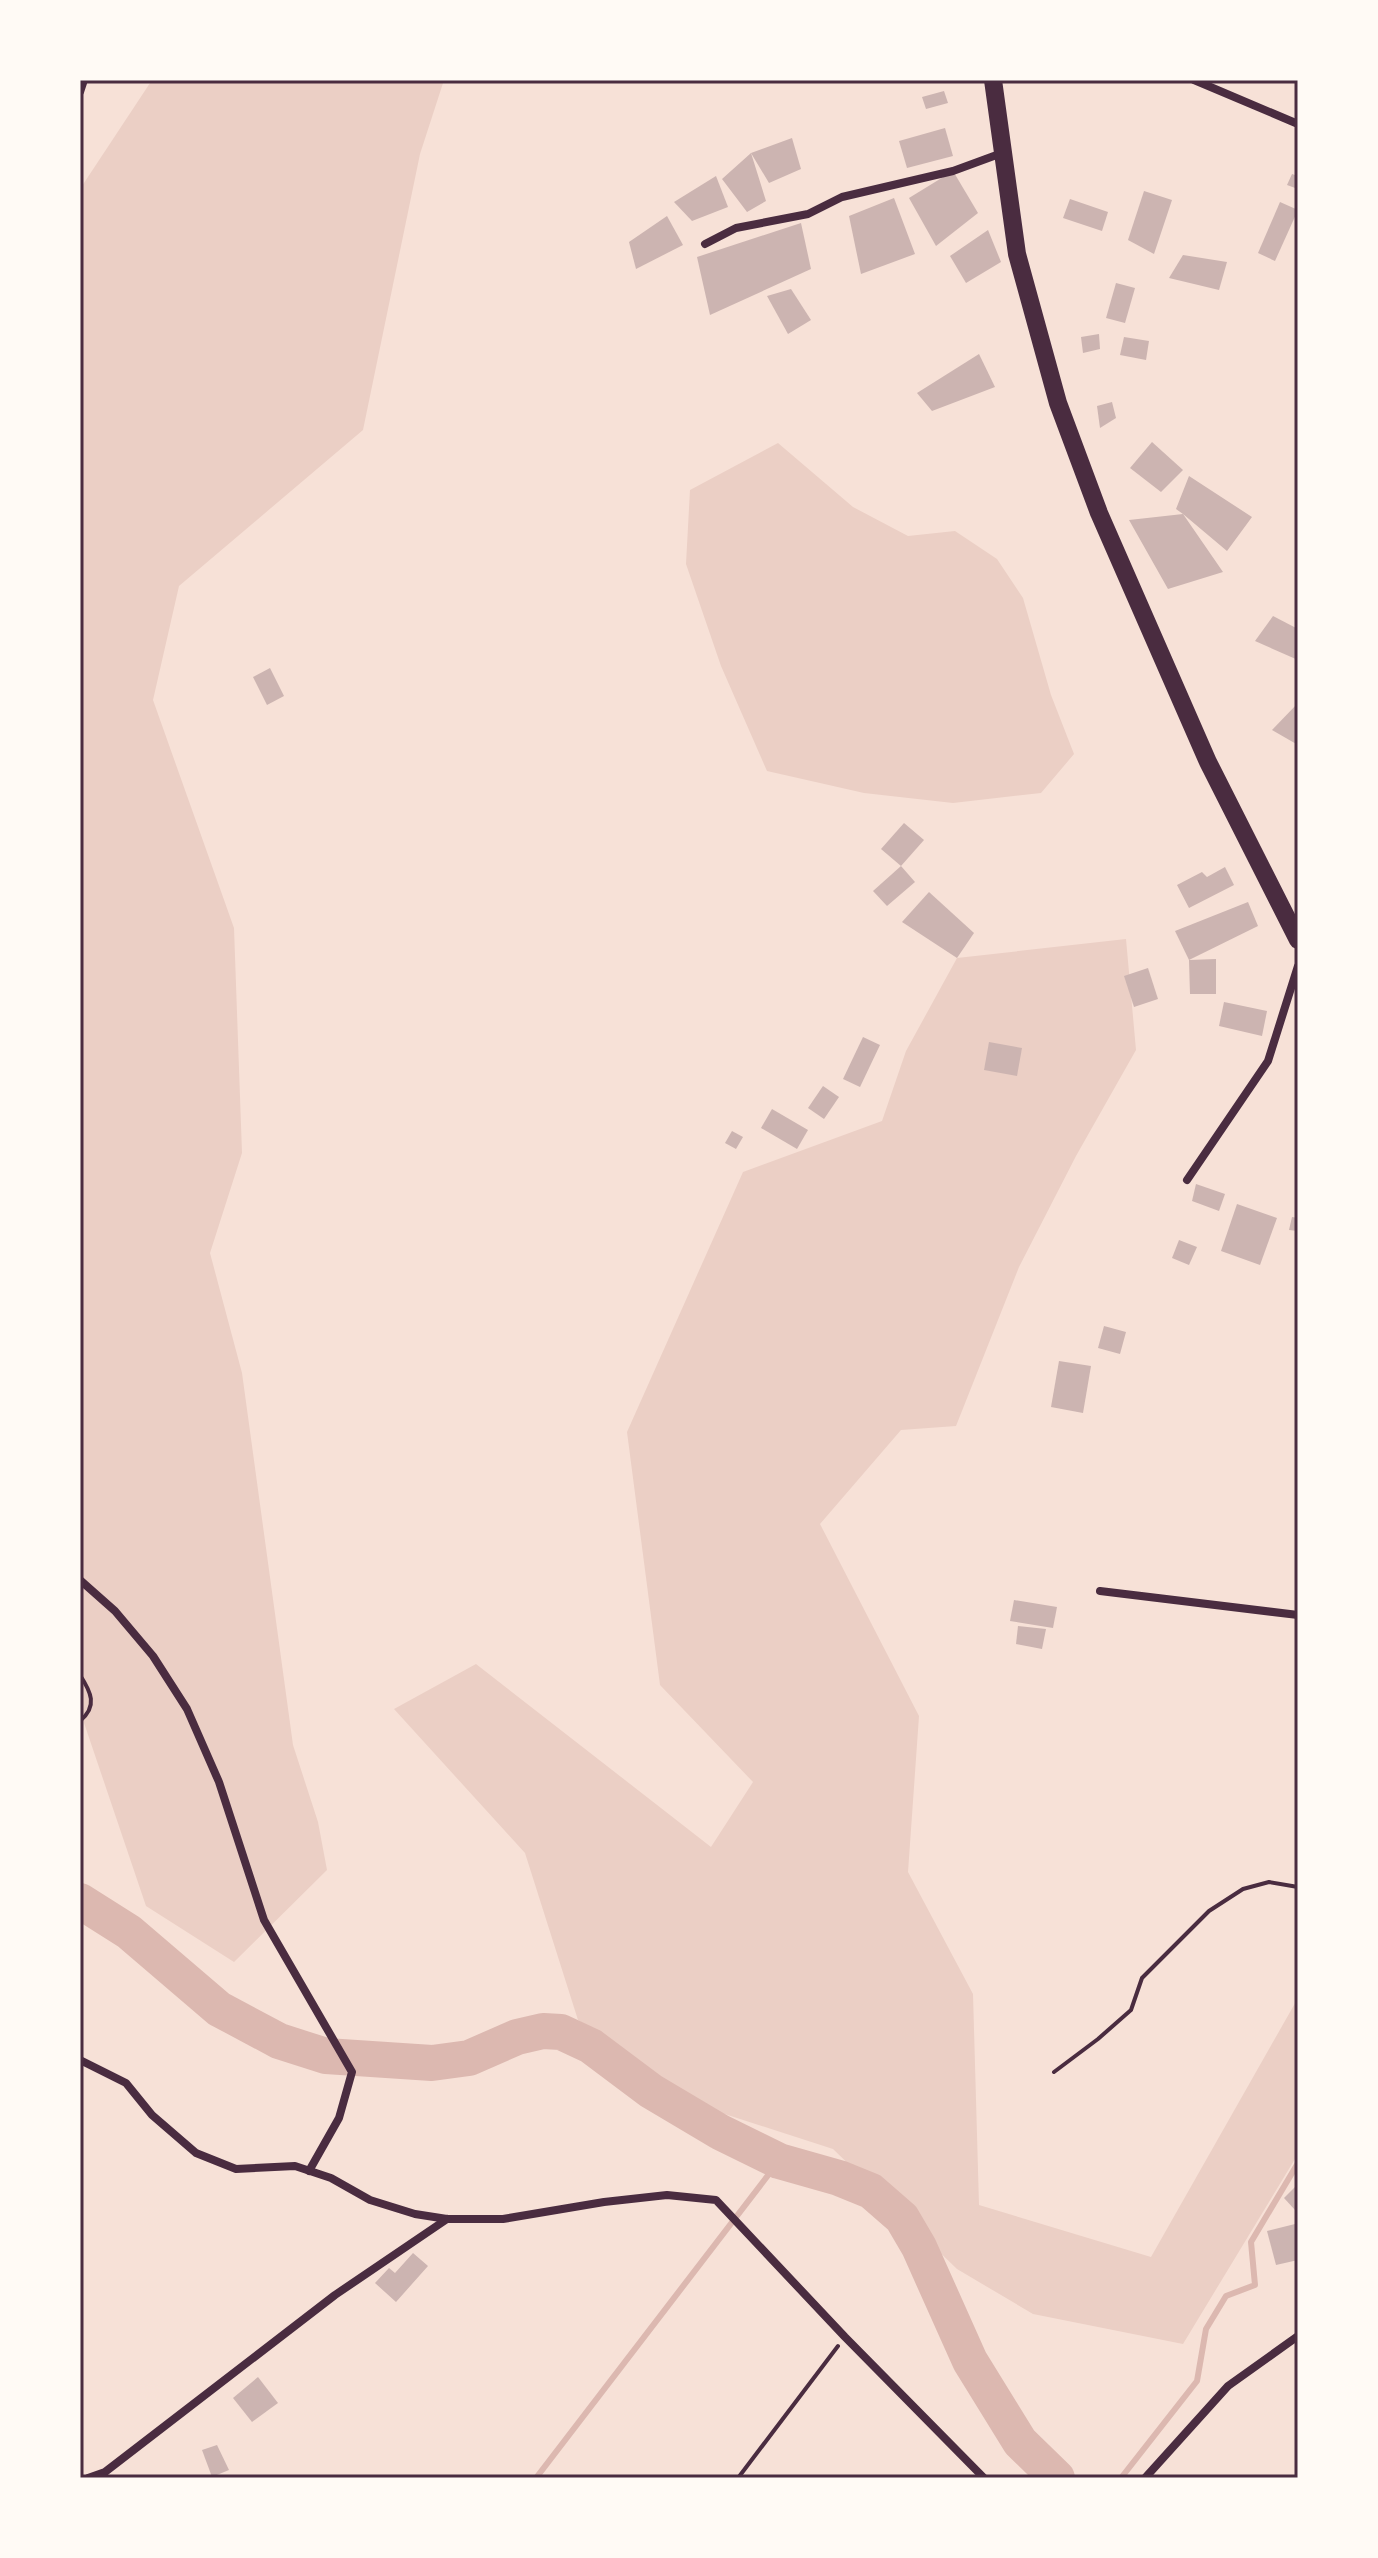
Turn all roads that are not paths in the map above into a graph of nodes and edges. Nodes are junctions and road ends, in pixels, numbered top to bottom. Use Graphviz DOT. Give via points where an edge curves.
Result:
graph roads {
  1 [pos="84,80"];
  2 [pos="993,80"];
  3 [pos="1194,80"];
  4 [pos="80,92"];
  5 [pos="1298,124"];
  6 [pos="1003,152"];
  7 [pos="705,244"];
  8 [pos="1298,940"];
  9 [pos="1298,966"];
  10 [pos="1268,1061"];
  11 [pos="1272,1075"];
  12 [pos="1187,1180"];
  13 [pos="80,1580"];
  14 [pos="1100,1591"];
  15 [pos="1298,1615"];
  16 [pos="80,2060"];
  17 [pos="309,2171"];
  18 [pos="447,2219"];
  19 [pos="1298,2336"];
  20 [pos="88,2478"];
  21 [pos="984,2478"];
  22 [pos="1145,2478"];
  1 -- 4 [label="street"];
  2 -- 6 [label="highway"];
  3 -- 5 [label="street"];
  6 -- 7 [label="street" via="953,171 842,197 808,214 736,228"];
  6 -- 8 [label="highway" via="1017,254 1058,403 1099,513 1208,762"];
  9 -- 10 [label="street"];
  10 -- 11 [label="street"];
  10 -- 12 [label="street"];
  13 -- 17 [label="street" via="153,1656 187,1709 219,1782 264,1920 352,2072 339,2118"];
  14 -- 15 [label="street"];
  16 -- 17 [label="street" via="126,2083 152,2115 196,2153 236,2169 295,2166"];
  17 -- 18 [label="street" via="370,2200"];
  18 -- 20 [label="street" via="335,2295 105,2472"];
  18 -- 21 [label="street" via="503,2219 667,2195 716,2200"];
  19 -- 22 [label="street" via="1228,2386"];
}
